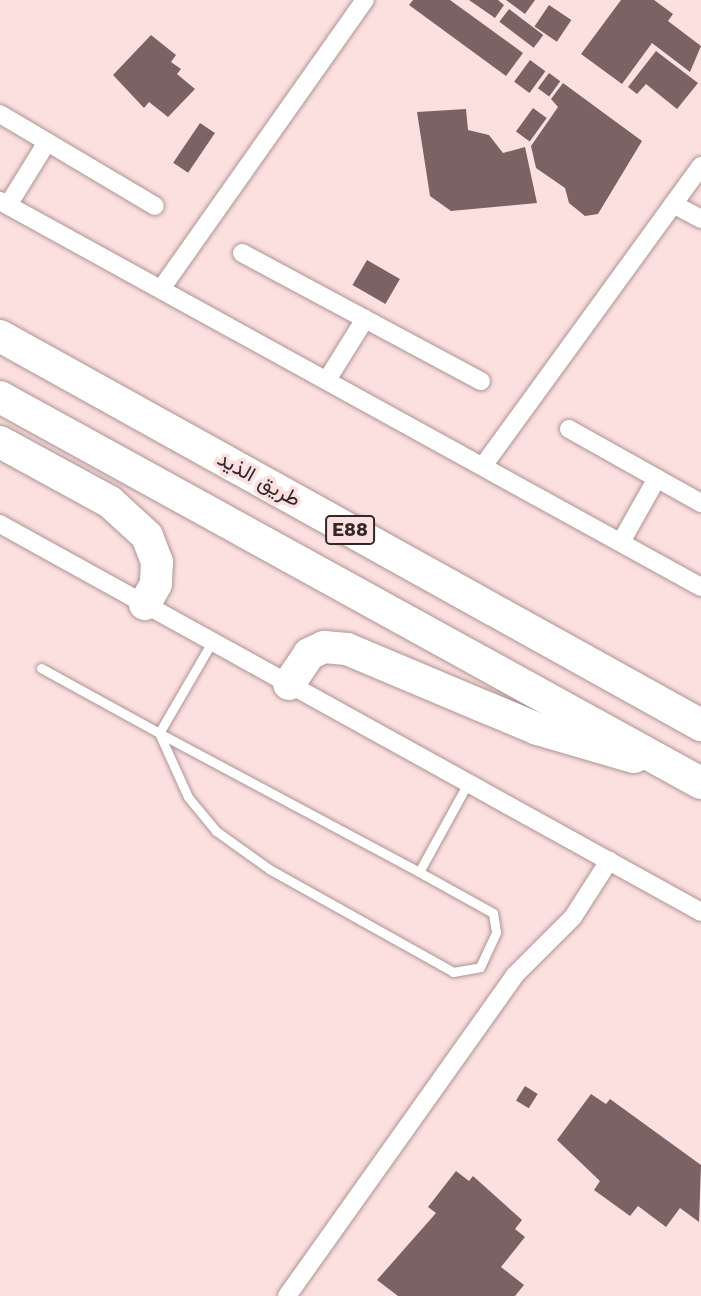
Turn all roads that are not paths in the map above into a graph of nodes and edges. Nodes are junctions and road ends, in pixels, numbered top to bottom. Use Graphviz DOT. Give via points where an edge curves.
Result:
graph roads {
  1 [pos="365,0"];
  2 [pos="0,114"];
  3 [pos="47,142"];
  4 [pos="701,166"];
  5 [pos="4,203"];
  6 [pos="673,204"];
  7 [pos="155,206"];
  8 [pos="701,219"];
  9 [pos="242,253"];
  10 [pos="161,289"];
  11 [pos="365,319"];
  12 [pos="0,336"];
  13 [pos="327,380"];
  14 [pos="481,381"];
  15 [pos="0,397"];
  16 [pos="569,429"];
  17 [pos="0,442"];
  18 [pos="483,467"];
  19 [pos="657,478"];
  20 [pos="701,503"];
  21 [pos="0,524"];
  22 [pos="621,542"];
  23 [pos="701,587"];
  24 [pos="145,604"];
  25 [pos="212,642"];
  26 [pos="41,668"];
  27 [pos="289,684"];
  28 [pos="701,725"];
  29 [pos="159,733"];
  30 [pos="661,761"];
  31 [pos="468,783"];
  32 [pos="701,783"];
  33 [pos="609,861"];
  34 [pos="419,872"];
  35 [pos="701,912"];
  36 [pos="287,1296"];
  1 -- 10 [label="street"];
  2 -- 3 [label="street"];
  3 -- 5 [label="street"];
  3 -- 7 [label="street"];
  4 -- 6 [label="street"];
  5 -- 10 [label="street"];
  6 -- 8 [label="street"];
  6 -- 18 [label="street"];
  9 -- 11 [label="street"];
  10 -- 13 [label="street"];
  11 -- 13 [label="street"];
  11 -- 14 [label="street"];
  12 -- 28 [label="highway, طريق الذيد / E88"];
  13 -- 18 [label="street"];
  15 -- 30 [label="highway, E88"];
  16 -- 19 [label="street"];
  17 -- 24 [label="highway" via="110,502 146,536 157,562 156,584"];
  18 -- 22 [label="street"];
  19 -- 20 [label="street"];
  19 -- 22 [label="street"];
  21 -- 24 [label="street"];
  22 -- 23 [label="street"];
  24 -- 25 [label="street"];
  25 -- 27 [label="street"];
  25 -- 29 [label="lane"];
  26 -- 29 [label="lane"];
  27 -- 30 [label="highway" via="309,654 347,649 600,751"];
  27 -- 31 [label="street"];
  29 -- 34 [label="lane"];
  29 -- 34 [label="lane" via="188,797 216,831 269,869 453,972 480,967 496,932 493,913"];
  30 -- 32 [label="highway, E88"];
  31 -- 33 [label="street"];
  31 -- 34 [label="lane"];
  33 -- 35 [label="street"];
  33 -- 36 [label="street" via="573,917 514,976"];
}
